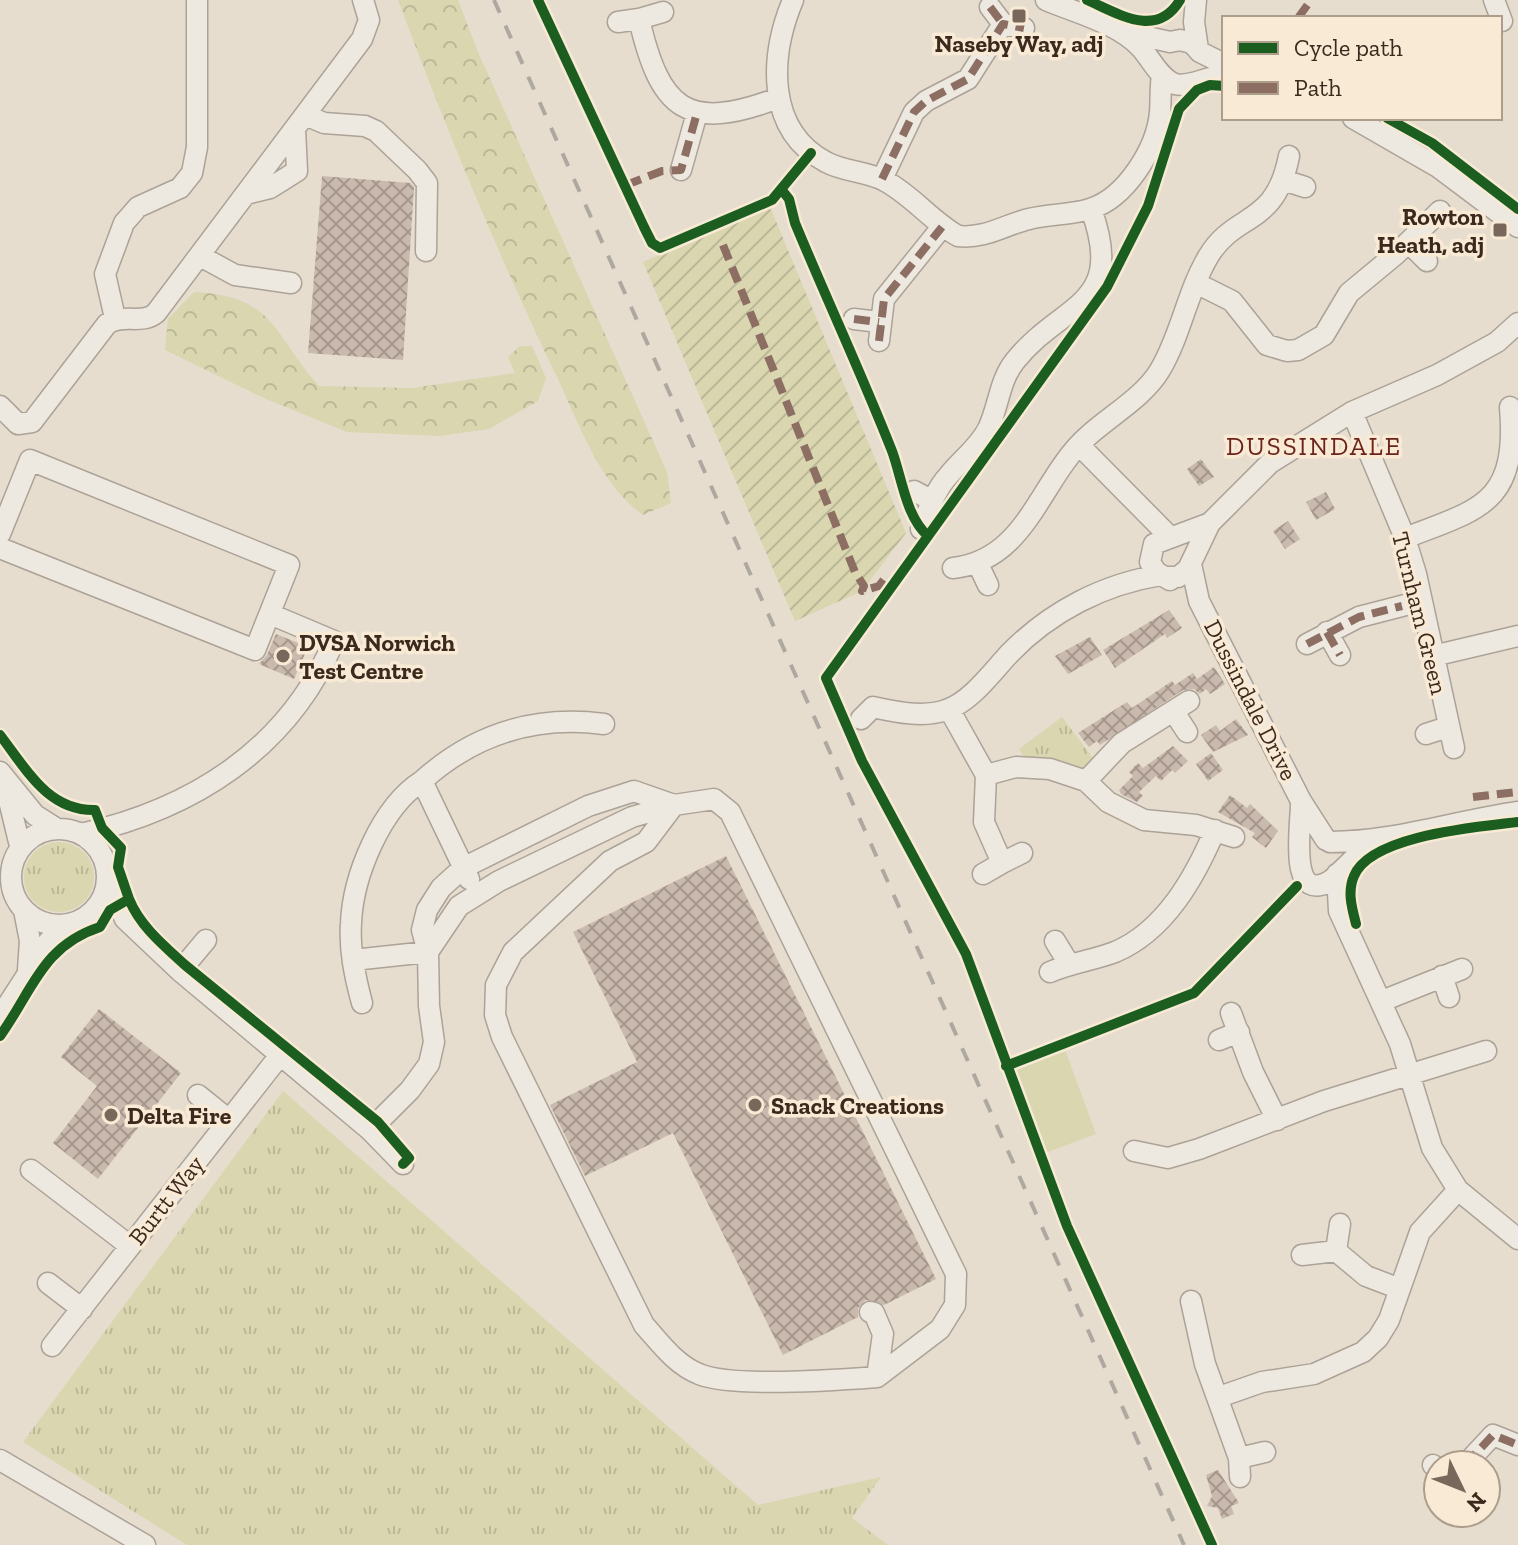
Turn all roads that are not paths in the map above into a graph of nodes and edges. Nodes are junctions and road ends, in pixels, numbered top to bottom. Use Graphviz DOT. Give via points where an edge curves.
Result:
graph roads {
  1 [pos="197,0"];
  2 [pos="363,0"];
  3 [pos="793,0"];
  4 [pos="1046,0"];
  5 [pos="1195,0"];
  6 [pos="1494,0"];
  7 [pos="990,7"];
  8 [pos="663,12"];
  9 [pos="1507,21"];
  10 [pos="1003,24"];
  11 [pos="1024,28"];
  12 [pos="1117,30"];
  13 [pos="1172,41"];
  14 [pos="1199,51"];
  15 [pos="1222,63"];
  16 [pos="1160,73"];
  17 [pos="1222,76"];
  18 [pos="1187,84"];
  19 [pos="778,98"];
  20 [pos="697,113"];
  21 [pos="1160,113"];
  22 [pos="1356,120"];
  23 [pos="300,122"];
  24 [pos="1289,156"];
  25 [pos="681,170"];
  26 [pos="882,179"];
  27 [pos="1283,180"];
  28 [pos="1305,187"];
  29 [pos="1091,209"];
  30 [pos="1440,211"];
  31 [pos="942,227"];
  32 [pos="1517,227"];
  33 [pos="1409,243"];
  34 [pos="426,251"];
  35 [pos="200,256"];
  36 [pos="1427,261"];
  37 [pos="291,283"];
  38 [pos="1196,283"];
  39 [pos="115,318"];
  40 [pos="854,319"];
  41 [pos="1518,323"];
  42 [pos="0,406"];
  43 [pos="1510,407"];
  44 [pos="1352,412"];
  45 [pos="1079,445"];
  46 [pos="1518,453"];
  47 [pos="914,491"];
  48 [pos="1135,502"];
  49 [pos="1210,523"];
  50 [pos="0,534"];
  51 [pos="1170,536"];
  52 [pos="1405,538"];
  53 [pos="0,548"];
  54 [pos="1150,553"];
  55 [pos="1191,561"];
  56 [pos="977,562"];
  57 [pos="953,568"];
  58 [pos="1163,576"];
  59 [pos="1132,579"];
  60 [pos="988,585"];
  61 [pos="1199,601"];
  62 [pos="1421,601"];
  63 [pos="270,614"];
  64 [pos="1327,632"];
  65 [pos="1518,636"];
  66 [pos="1307,644"];
  67 [pos="1340,655"];
  68 [pos="1433,656"];
  69 [pos="867,706"];
  70 [pos="949,709"];
  71 [pos="604,724"];
  72 [pos="1448,727"];
  73 [pos="1187,732"];
  74 [pos="1426,734"];
  75 [pos="1454,748"];
  76 [pos="0,772"];
  77 [pos="986,775"];
  78 [pos="422,781"];
  79 [pos="1086,781"];
  80 [pos="1301,801"];
  81 [pos="674,805"];
  82 [pos="1518,812"];
  83 [pos="127,822"];
  84 [pos="57,829"];
  85 [pos="81,834"];
  86 [pos="1328,841"];
  87 [pos="1371,842"];
  88 [pos="20,846"];
  89 [pos="1300,850"];
  90 [pos="1022,853"];
  91 [pos="1002,863"];
  92 [pos="463,868"];
  93 [pos="106,870"];
  94 [pos="1339,871"];
  95 [pos="983,874"];
  96 [pos="1313,883"];
  97 [pos="477,893"];
  98 [pos="24,910"];
  99 [pos="1339,911"];
  100 [pos="89,916"];
  101 [pos="125,919"];
  102 [pos="69,924"];
  103 [pos="206,940"];
  104 [pos="1055,941"];
  105 [pos="428,952"];
  106 [pos="353,960"];
  107 [pos="1462,969"];
  108 [pos="28,970"];
  109 [pos="180,971"];
  110 [pos="1442,976"];
  111 [pos="1449,997"];
  112 [pos="1382,1001"];
  113 [pos="362,1003"];
  114 [pos="0,1017"];
  115 [pos="1219,1040"];
  116 [pos="1486,1051"];
  117 [pos="281,1054"];
  118 [pos="1409,1076"];
  119 [pos="198,1095"];
  120 [pos="229,1120"];
  121 [pos="1277,1120"];
  122 [pos="370,1130"];
  123 [pos="1134,1151"];
  124 [pos="403,1164"];
  125 [pos="31,1170"];
  126 [pos="1458,1190"];
  127 [pos="1340,1224"];
  128 [pos="1518,1239"];
  129 [pos="130,1246"];
  130 [pos="1336,1251"];
  131 [pos="1302,1255"];
  132 [pos="48,1283"];
  133 [pos="1400,1289"];
  134 [pos="1191,1301"];
  135 [pos="82,1309"];
  136 [pos="870,1312"];
  137 [pos="52,1346"];
  138 [pos="877,1377"];
  139 [pos="1219,1397"];
  140 [pos="1518,1445"];
  141 [pos="1480,1449"];
  142 [pos="1265,1452"];
  143 [pos="0,1460"];
  144 [pos="145,1545"];
  1 -- 39 [label="street" via="197,147 192,173 180,188 138,207 124,223 105,274"];
  2 -- 23 [label="street" via="368,29"];
  3 -- 19 [label="street" via="776,51"];
  4 -- 12 [label="street"];
  5 -- 13 [label="street"];
  5 -- 14 [label="street"];
  6 -- 9 [label="street"];
  7 -- 10 [label="street"];
  8 -- 20 [label="street" via="628,20 659,85"];
  10 -- 11 [label="street"];
  10 -- 26 [label="street" via="968,79 914,112"];
  12 -- 13 [label="street"];
  12 -- 16 [label="street" via="1139,45"];
  13 -- 14 [label="street" via="1192,43"];
  13 -- 16 [label="street" via="1161,50"];
  14 -- 15 [label="street"];
  14 -- 18 [label="street" via="1203,63"];
  16 -- 18 [label="street" via="1178,85"];
  16 -- 21 [label="street"];
  17 -- 18 [label="street"];
  18 -- 21 [label="street"];
  19 -- 20 [label="street" via="740,110"];
  19 -- 26 [label="street" via="790,130 805,149 829,164"];
  20 -- 25 [label="street"];
  21 -- 29 [label="street" via="1130,180"];
  22 -- 32 [label="street" via="1438,167"];
  23 -- 34 [label="street" via="365,126 417,170 427,183"];
  23 -- 35 [label="street"];
  24 -- 27 [label="street"];
  26 -- 31 [label="street"];
  27 -- 28 [label="street"];
  27 -- 38 [label="street" via="1260,214 1216,246"];
  29 -- 31 [label="street" via="1038,216 973,237"];
  29 -- 47 [label="street" via="1102,255 1092,291 1013,363 989,427 949,475 926,516"];
  30 -- 33 [label="street"];
  31 -- 40 [label="street" via="884,299 879,331"];
  33 -- 36 [label="street"];
  33 -- 38 [label="street" via="1349,293 1324,335 1298,350 1267,345 1232,301"];
  35 -- 37 [label="street" via="235,275"];
  35 -- 39 [label="street" via="152,317"];
  38 -- 45 [label="street" via="1159,373"];
  39 -- 42 [label="street" via="32,422 18,424"];
  41 -- 44 [label="street" via="1497,342 1437,375"];
  43 -- 46 [label="street"];
  44 -- 49 [label="street" via="1270,463"];
  44 -- 52 [label="street, Turnham Green"];
  45 -- 48 [label="street, Dussindale Drive"];
  45 -- 56 [label="street" via="1017,535"];
  46 -- 52 [label="street" via="1511,476 1493,501"];
  48 -- 51 [label="street, Dussindale Drive"];
  48 -- 54 [label="street, Dussindale Drive"];
  49 -- 51 [label="street"];
  49 -- 55 [label="street"];
  50 -- 63 [label="street" via="30,460 289,565"];
  51 -- 54 [label="street" via="1159,539"];
  51 -- 55 [label="street, Dussindale Drive" via="1187,543"];
  52 -- 62 [label="street, Turnham Green"];
  53 -- 63 [label="street" via="255,650"];
  54 -- 58 [label="street, Dussindale Drive" via="1153,568"];
  54 -- 59 [label="street"];
  55 -- 58 [label="street" via="1183,574"];
  55 -- 61 [label="street, Dussindale Drive"];
  56 -- 57 [label="street"];
  56 -- 60 [label="street"];
  58 -- 59 [label="street"];
  58 -- 61 [label="street, Dussindale Drive"];
  59 -- 70 [label="street" via="1037,627"];
  61 -- 80 [label="street, Dussindale Drive"];
  62 -- 64 [label="street" via="1359,617"];
  62 -- 68 [label="street, Turnham Green"];
  63 -- 83 [label="street" via="334,641 311,689 267,741 229,773"];
  64 -- 66 [label="street"];
  64 -- 67 [label="street"];
  65 -- 68 [label="street"];
  68 -- 72 [label="street, Turnham Green"];
  69 -- 70 [label="street" via="913,714"];
  70 -- 77 [label="street"];
  71 -- 78 [label="street" via="577,720 518,726 460,750"];
  72 -- 74 [label="street, Turnham Green"];
  72 -- 75 [label="street, Turnham Green"];
  73 -- 79 [label="street" via="1182,706 1122,743"];
  76 -- 84 [label="street" via="35,815"];
  76 -- 88 [label="street"];
  77 -- 79 [label="street" via="1035,766"];
  77 -- 91 [label="street" via="984,822"];
  78 -- 92 [label="street"];
  78 -- 106 [label="street" via="385,822 370,852 350,922"];
  79 -- 104 [label="street" via="1108,802 1144,820 1225,833 1147,932 1114,952 1060,968"];
  80 -- 86 [label="street, Dussindale Drive"];
  80 -- 89 [label="street, Dussindale Drive"];
  81 -- 92 [label="street" via="634,791 563,817"];
  81 -- 97 [label="street" via="632,817"];
  81 -- 138 [label="street" via="714,799 730,812 956,1274 955,1305 940,1329"];
  81 -- 138 [label="street" via="646,842 610,861 513,952 496,985 495,1015 502,1037 644,1325 670,1355 698,1374 729,1381"];
  82 -- 87 [label="street"];
  83 -- 85 [label="street"];
  83 -- 93 [label="street"];
  84 -- 85 [label="street"];
  84 -- 88 [label="street"];
  85 -- 93 [label="street" via="94,845"];
  86 -- 87 [label="street"];
  86 -- 89 [label="street" via="1313,840"];
  86 -- 94 [label="street, Dussindale Drive" via="1341,856"];
  87 -- 94 [label="street"];
  88 -- 98 [label="street" via="11,880"];
  89 -- 96 [label="street, Dussindale Drive" via="1299,870"];
  90 -- 91 [label="street"];
  91 -- 95 [label="street"];
  92 -- 97 [label="street"];
  92 -- 105 [label="street" via="427,910 422,930"];
  93 -- 100 [label="street" via="102,899"];
  93 -- 101 [label="street"];
  94 -- 96 [label="street" via="1326,882"];
  94 -- 99 [label="street, Dussindale Drive"];
  96 -- 99 [label="street"];
  97 -- 105 [label="street" via="459,906"];
  98 -- 102 [label="street" via="51,924"];
  98 -- 108 [label="street"];
  99 -- 112 [label="street"];
  100 -- 101 [label="street"];
  100 -- 102 [label="street"];
  101 -- 109 [label="street"];
  102 -- 108 [label="street"];
  103 -- 109 [label="street"];
  105 -- 106 [label="street"];
  105 -- 122 [label="street" via="434,1042 429,1064"];
  106 -- 113 [label="street"];
  107 -- 110 [label="street"];
  108 -- 114 [label="street"];
  109 -- 117 [label="street"];
  110 -- 111 [label="street"];
  110 -- 112 [label="street"];
  112 -- 118 [label="street"];
  115 -- 121 [label="street" via="1235,1023"];
  116 -- 118 [label="street"];
  117 -- 120 [label="street, Burtt Way"];
  117 -- 122 [label="street"];
  118 -- 121 [label="street"];
  118 -- 126 [label="street" via="1432,1148"];
  119 -- 120 [label="street"];
  120 -- 129 [label="street, Burtt Way"];
  121 -- 123 [label="street" via="1168,1158"];
  122 -- 124 [label="street"];
  125 -- 129 [label="street"];
  126 -- 128 [label="street"];
  126 -- 133 [label="street" via="1420,1232"];
  127 -- 130 [label="street"];
  129 -- 135 [label="street, Burtt Way"];
  130 -- 131 [label="street"];
  130 -- 133 [label="street" via="1366,1276"];
  132 -- 135 [label="street"];
  133 -- 139 [label="street" via="1383,1329 1363,1352 1314,1374 1262,1382"];
  134 -- 139 [label="street" via="1205,1364"];
  135 -- 137 [label="street, Burtt Way"];
  136 -- 138 [label="street" via="883,1334"];
  139 -- 142 [label="street" via="1240,1467"];
  140 -- 141 [label="street" via="1493,1435"];
  143 -- 144 [label="street"];
}
